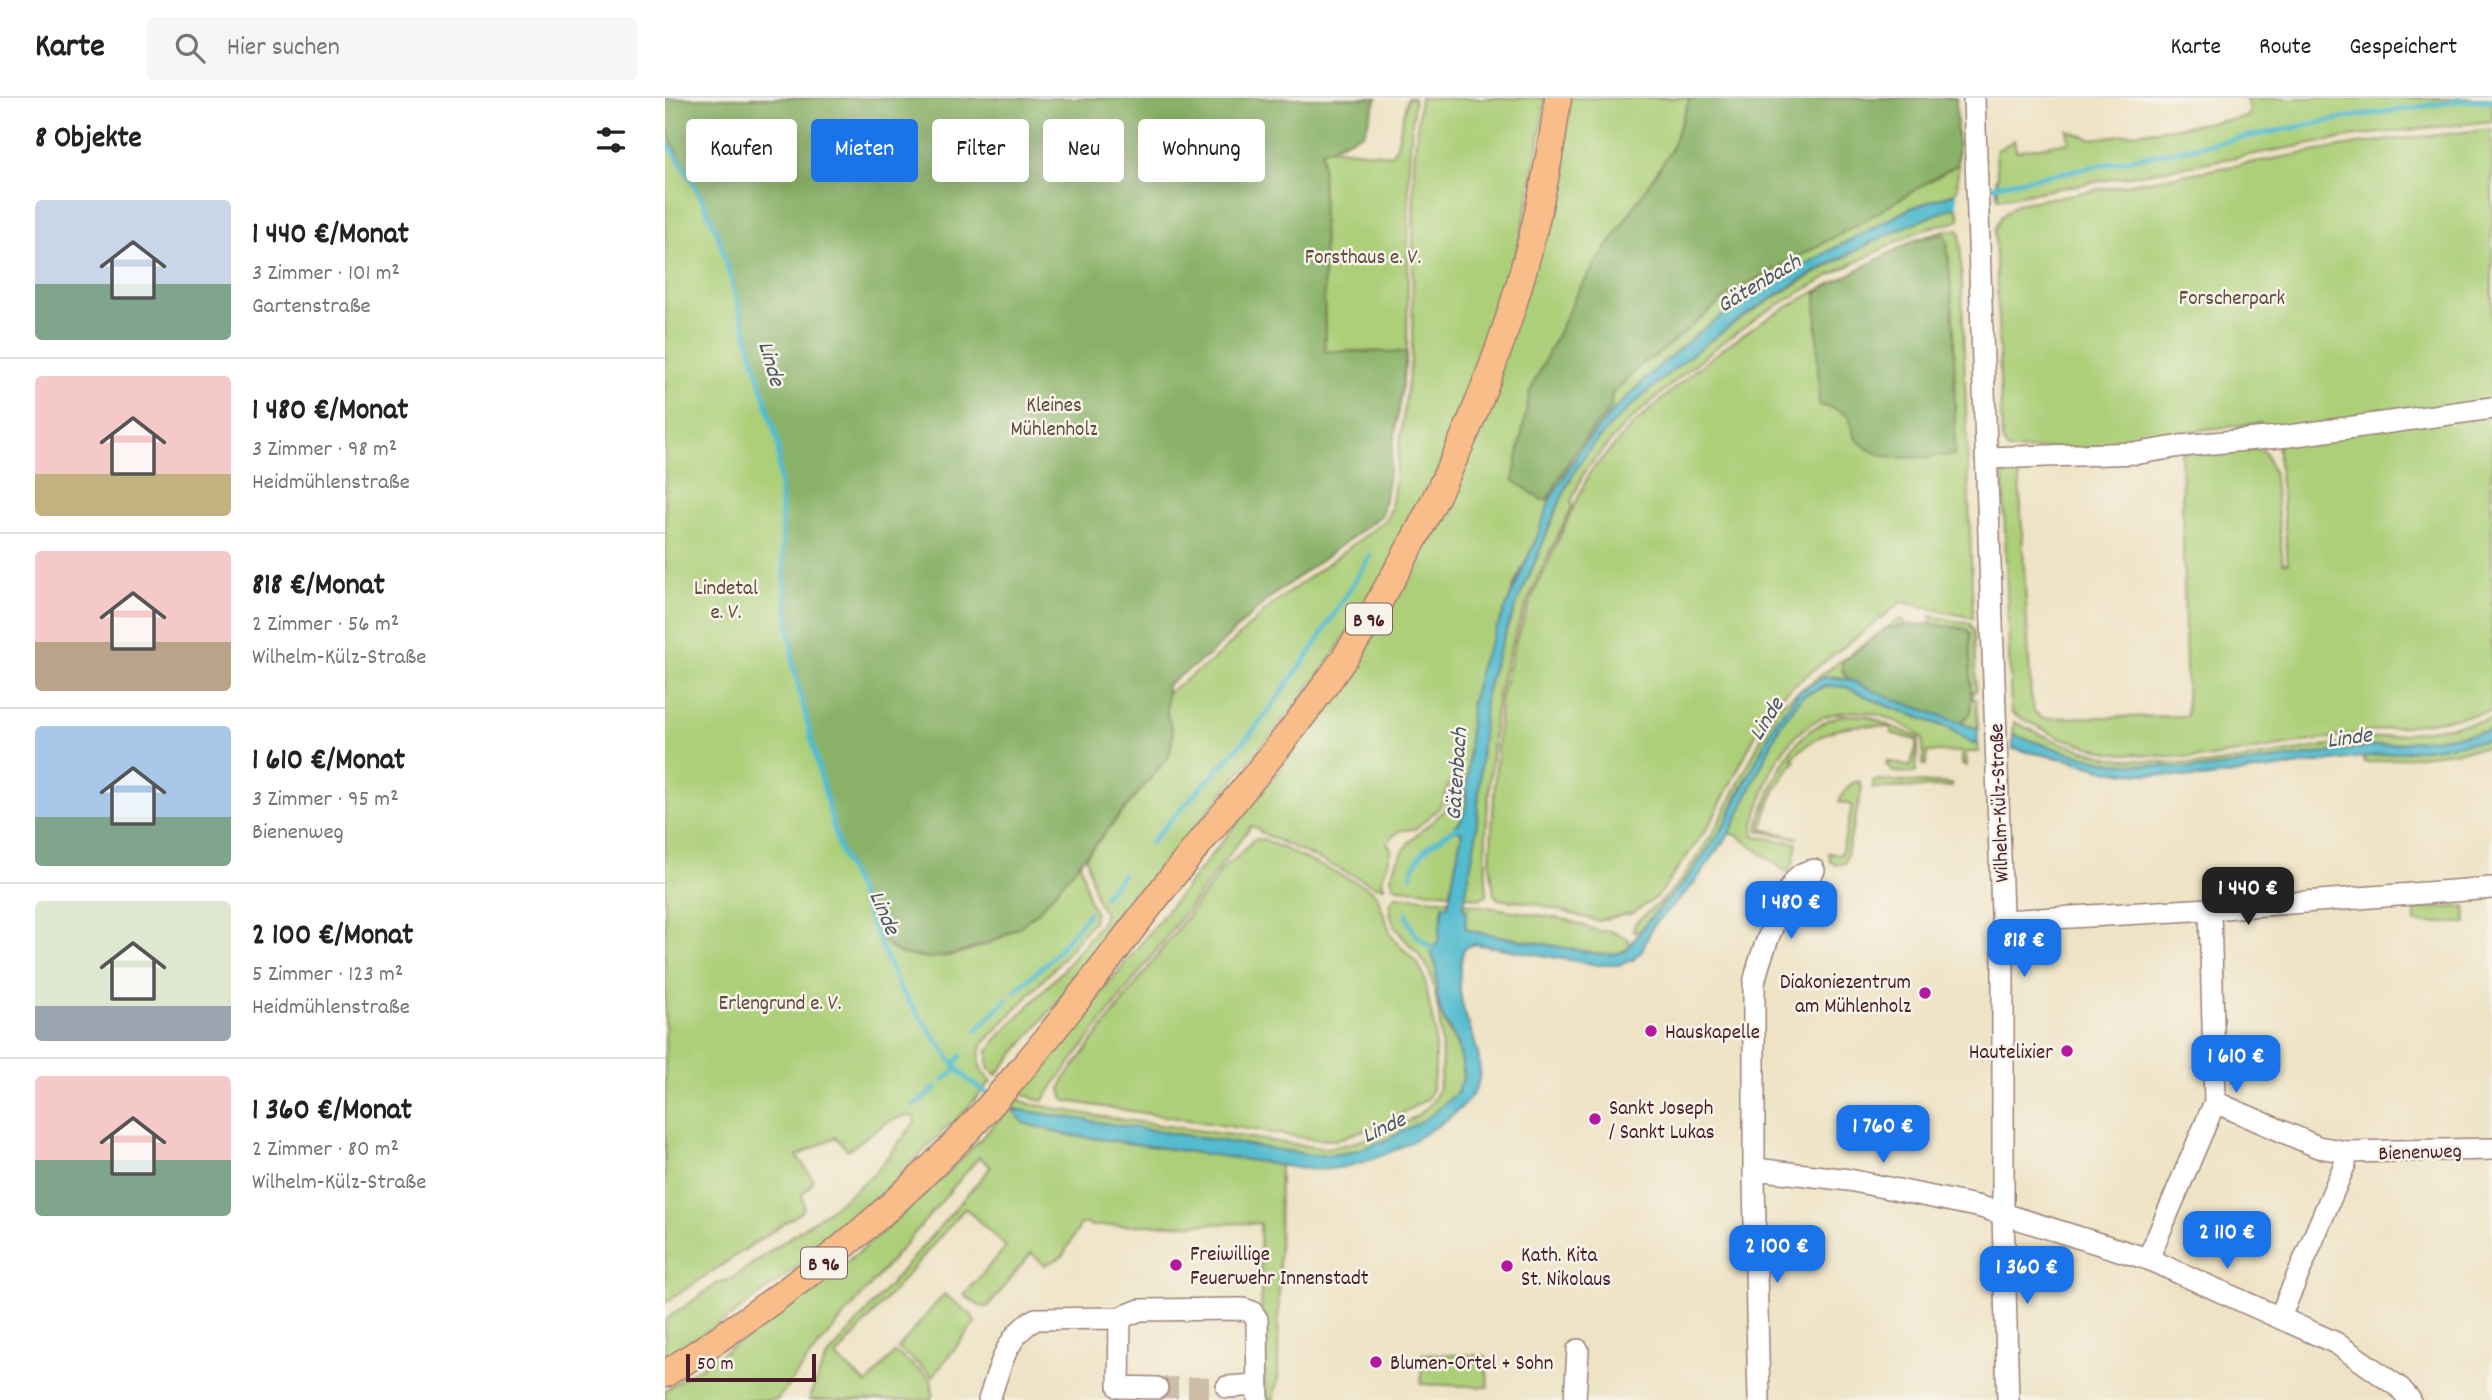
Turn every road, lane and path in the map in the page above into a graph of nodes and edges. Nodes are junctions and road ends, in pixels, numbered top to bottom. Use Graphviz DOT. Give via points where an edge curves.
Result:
graph roads {
  1 [pos="1558,98"];
  2 [pos="1974,98"];
  3 [pos="2492,408"];
  4 [pos="1986,458"];
  5 [pos="1814,870"];
  6 [pos="2492,888"];
  7 [pos="2210,909"];
  8 [pos="2003,921"];
  9 [pos="2215,1102"];
  10 [pos="2492,1149"];
  11 [pos="2347,1153"];
  12 [pos="1755,1168"];
  13 [pos="2003,1213"];
  14 [pos="2148,1259"];
  15 [pos="2280,1317"];
  16 [pos="1121,1318"];
  17 [pos="1578,1350"];
  18 [pos="665,1374"];
  19 [pos="1227,1387"];
  20 [pos="1157,1388"];
  21 [pos="1258,1393"];
  22 [pos="989,1400"];
  23 [pos="1575,1400"];
  24 [pos="1759,1400"];
  25 [pos="2008,1400"];
  26 [pos="2410,1400"];
  1 -- 18 [label="main road, B 96" via="1535,223 1504,337 1463,441 1415,539 1359,636 1285,738 967,1132 848,1245"];
  2 -- 4 [label="street, Wilhelm-Külz-Straße"];
  3 -- 4 [label="street" via="2140,453"];
  4 -- 8 [label="street, Wilhelm-Külz-Straße"];
  5 -- 12 [label="street" via="1800,875 1786,896 1754,984"];
  6 -- 7 [label="street"];
  7 -- 8 [label="street"];
  7 -- 9 [label="street"];
  8 -- 13 [label="street, Wilhelm-Külz-Straße"];
  9 -- 11 [label="street, Bienenweg" via="2318,1147"];
  9 -- 14 [label="street"];
  10 -- 11 [label="street, Bienenweg"];
  11 -- 15 [label="street, Bienenweg"];
  12 -- 13 [label="street" via="1849,1180"];
  12 -- 24 [label="street"];
  13 -- 14 [label="street"];
  13 -- 25 [label="street, Wilhelm-Külz-Straße"];
  14 -- 15 [label="street"];
  15 -- 26 [label="street" via="2336,1343"];
  16 -- 20 [label="street" via="1119,1387"];
  16 -- 21 [label="street" via="1140,1310 1180,1305 1252,1312 1257,1319"];
  16 -- 22 [label="street" via="1036,1319 1027,1324 998,1366"];
  17 -- 23 [label="street"];
  19 -- 21 [label="street"];
}
